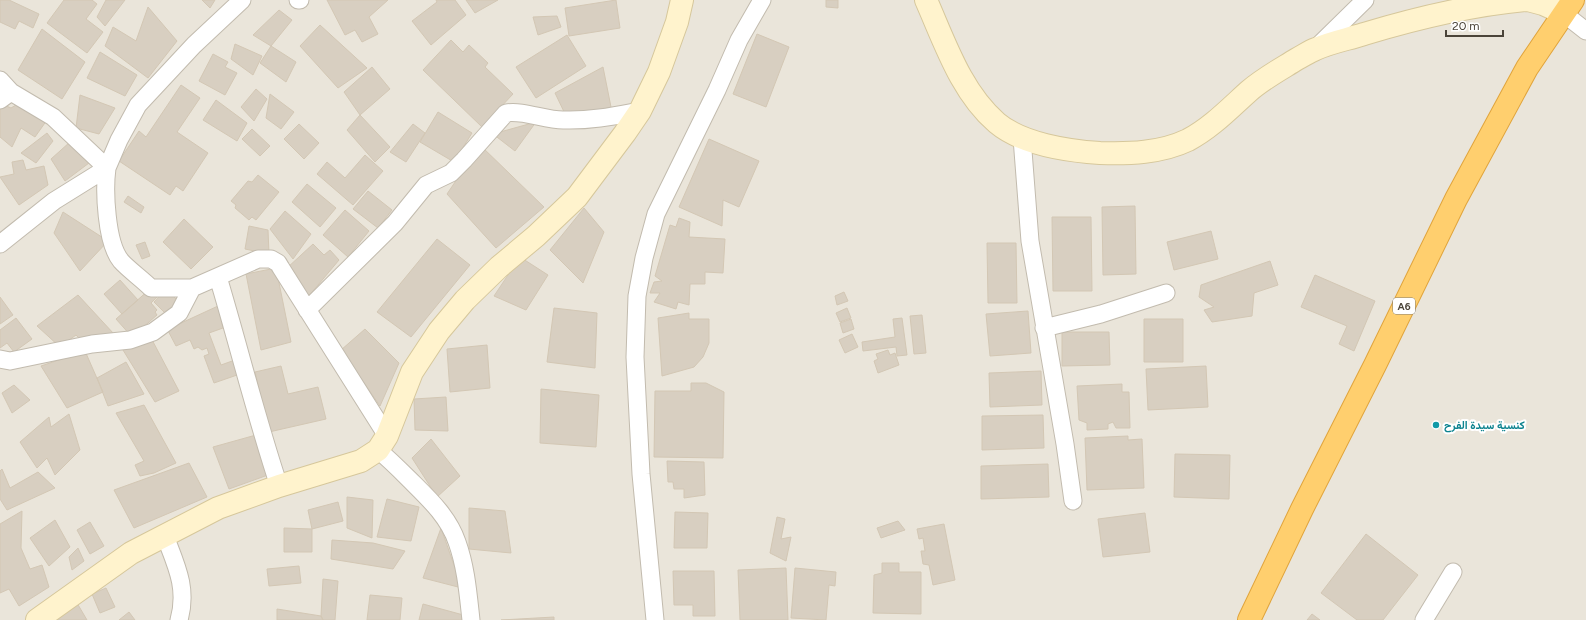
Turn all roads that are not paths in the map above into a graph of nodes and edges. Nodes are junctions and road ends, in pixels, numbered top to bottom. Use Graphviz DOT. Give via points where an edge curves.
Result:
graph roads {
  1 [pos="242,0"];
  2 [pos="682,0"];
  3 [pos="762,0"];
  4 [pos="926,0"];
  5 [pos="1365,0"];
  6 [pos="1527,0"];
  7 [pos="1568,6"];
  8 [pos="1586,31"];
  9 [pos="1316,49"];
  10 [pos="4,91"];
  11 [pos="640,110"];
  12 [pos="1022,138"];
  13 [pos="107,168"];
  14 [pos="0,244"];
  15 [pos="218,277"];
  16 [pos="192,288"];
  17 [pos="1166,293"];
  18 [pos="307,310"];
  19 [pos="1044,328"];
  20 [pos="0,359"];
  21 [pos="382,443"];
  22 [pos="278,486"];
  23 [pos="1073,501"];
  24 [pos="165,536"];
  25 [pos="1453,572"];
  26 [pos="37,620"];
  27 [pos="179,620"];
  28 [pos="471,620"];
  29 [pos="655,620"];
  30 [pos="1249,620"];
  31 [pos="1424,620"];
  1 -- 13 [label="street" via="194,45 138,106"];
  2 -- 11 [label="street" via="659,72"];
  3 -- 29 [label="street" via="656,214 637,296 635,357 641,474"];
  4 -- 12 [label="street" via="958,73 977,103 998,124"];
  5 -- 9 [label="street"];
  6 -- 7 [label="street"];
  6 -- 9 [label="street" via="1500,2 1410,20"];
  7 -- 8 [label="street"];
  7 -- 30 [label="highway, A6" via="1527,68 1456,199"];
  9 -- 12 [label="street" via="1251,89 1220,118 1188,140 1163,149 1122,154 1090,152"];
  10 -- 13 [label="street" via="53,117"];
  11 -- 18 [label="street" via="585,120 548,119 513,111 506,113 451,173 426,185 395,223"];
  11 -- 21 [label="street" via="577,197 465,300 439,331 412,372"];
  12 -- 19 [label="street" via="1030,241"];
  13 -- 14 [label="street" via="54,201"];
  13 -- 16 [label="street" via="105,190 110,233 120,260 151,288"];
  15 -- 16 [label="street"];
  15 -- 18 [label="street" via="258,259 271,259 278,263"];
  15 -- 22 [label="street"];
  16 -- 20 [label="street" via="179,313 153,332 130,340 92,344 10,361"];
  17 -- 19 [label="street" via="1101,314"];
  18 -- 21 [label="street"];
  19 -- 23 [label="street"];
  21 -- 22 [label="street" via="361,461"];
  21 -- 28 [label="street" via="395,464 436,505 450,525 464,564"];
  22 -- 24 [label="street" via="218,508"];
  24 -- 26 [label="street" via="120,560"];
  24 -- 27 [label="street" via="182,583"];
  25 -- 31 [label="street"];
}
